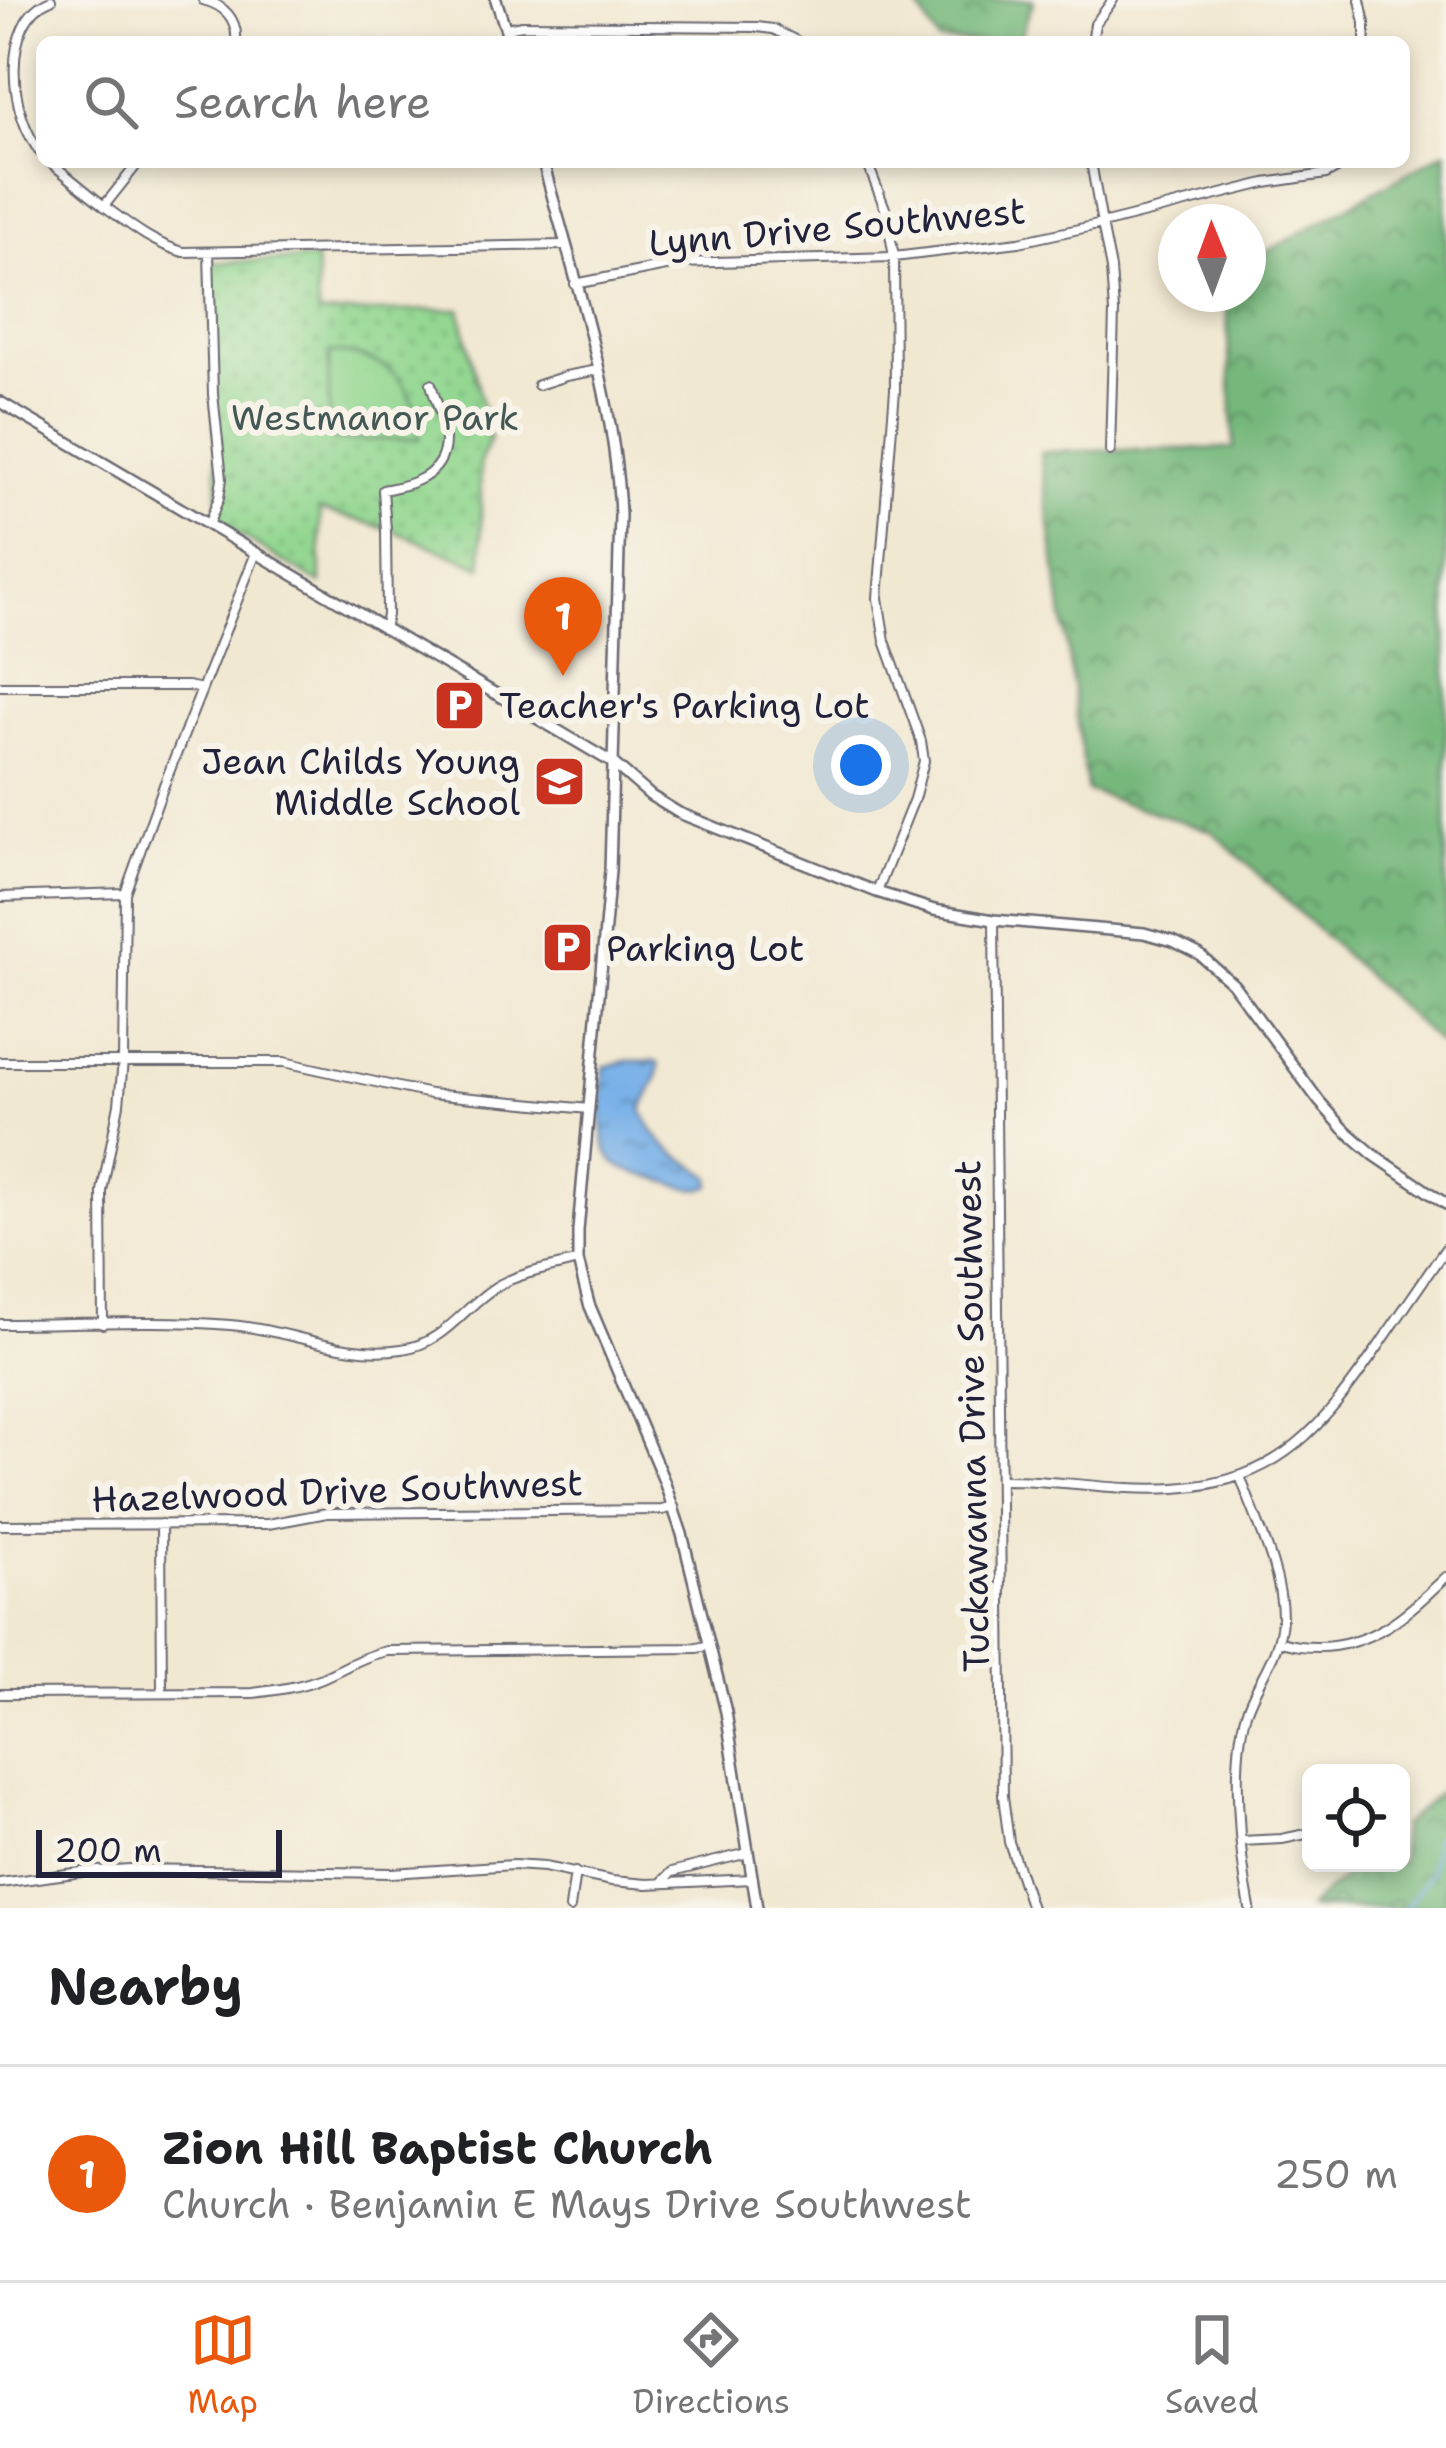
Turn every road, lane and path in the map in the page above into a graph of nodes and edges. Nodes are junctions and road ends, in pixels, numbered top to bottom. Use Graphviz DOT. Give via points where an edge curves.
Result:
graph roads {
  1 [pos="51,0"];
  2 [pos="203,0"];
  3 [pos="496,0"];
  4 [pos="1113,0"];
  5 [pos="1360,0"];
  6 [pos="506,28"];
  7 [pos="237,36"];
  8 [pos="508,36"];
  9 [pos="787,36"];
  10 [pos="1093,36"];
  11 [pos="1365,36"];
  12 [pos="36,146"];
  13 [pos="57,168"];
  14 [pos="134,168"];
  15 [pos="545,168"];
  16 [pos="869,168"];
  17 [pos="1092,168"];
  18 [pos="1337,168"];
  19 [pos="104,206"];
  20 [pos="1102,224"];
  21 [pos="565,245"];
  22 [pos="209,253"];
  23 [pos="894,257"];
  24 [pos="575,284"];
  25 [pos="598,370"];
  26 [pos="431,384"];
  27 [pos="538,385"];
  28 [pos="0,402"];
  29 [pos="1110,451"];
  30 [pos="208,525"];
  31 [pos="256,553"];
  32 [pos="384,629"];
  33 [pos="0,686"];
  34 [pos="202,689"];
  35 [pos="613,763"];
  36 [pos="877,892"];
  37 [pos="125,893"];
  38 [pos="0,897"];
  39 [pos="994,920"];
  40 [pos="123,1061"];
  41 [pos="0,1062"];
  42 [pos="589,1109"];
  43 [pos="1446,1204"];
  44 [pos="1446,1248"];
  45 [pos="578,1262"];
  46 [pos="0,1324"];
  47 [pos="103,1324"];
  48 [pos="1240,1476"];
  49 [pos="1000,1480"];
  50 [pos="674,1507"];
  51 [pos="161,1524"];
  52 [pos="0,1526"];
  53 [pos="1446,1577"];
  54 [pos="1280,1641"];
  55 [pos="710,1645"];
  56 [pos="161,1693"];
  57 [pos="0,1694"];
  58 [pos="1302,1835"];
  59 [pos="1240,1841"];
  60 [pos="750,1853"];
  61 [pos="575,1872"];
  62 [pos="754,1879"];
  63 [pos="0,1883"];
  64 [pos="662,1883"];
  65 [pos="570,1908"];
  66 [pos="757,1908"];
  67 [pos="1031,1908"];
  68 [pos="1250,1908"];
  1 -- 12 [label="street" via="24,15 12,43 15,106"];
  2 -- 7 [label="street" via="230,17"];
  3 -- 6 [label="street"];
  4 -- 10 [label="street"];
  5 -- 11 [label="street"];
  6 -- 8 [label="street"];
  6 -- 9 [label="street" via="757,27"];
  13 -- 19 [label="street"];
  14 -- 19 [label="street"];
  15 -- 21 [label="street"];
  16 -- 23 [label="street"];
  17 -- 20 [label="street"];
  18 -- 20 [label="street, Lynn Drive Southwest"];
  19 -- 22 [label="street" via="161,245"];
  20 -- 23 [label="street, Lynn Drive Southwest"];
  20 -- 29 [label="street" via="1114,312"];
  21 -- 22 [label="street"];
  21 -- 24 [label="street"];
  22 -- 30 [label="street" via="222,479"];
  23 -- 24 [label="street, Lynn Drive Southwest" via="681,263"];
  23 -- 36 [label="street" via="895,390 878,598 924,761"];
  24 -- 25 [label="street"];
  25 -- 27 [label="street"];
  25 -- 35 [label="street" via="620,515"];
  26 -- 32 [label="street" via="446,440 439,462 412,485 383,490"];
  28 -- 30 [label="street"];
  30 -- 31 [label="street"];
  31 -- 32 [label="street"];
  31 -- 34 [label="street"];
  32 -- 35 [label="street"];
  33 -- 34 [label="street"];
  34 -- 37 [label="street"];
  35 -- 36 [label="street" via="679,813"];
  35 -- 42 [label="street"];
  36 -- 39 [label="street"];
  37 -- 38 [label="street"];
  37 -- 40 [label="street"];
  39 -- 43 [label="street" via="1144,933 1198,954 1233,984 1344,1129"];
  39 -- 49 [label="street, Tuckawanna Drive Southwest"];
  40 -- 41 [label="street"];
  40 -- 42 [label="street" via="284,1062 430,1094"];
  40 -- 47 [label="street" via="102,1191"];
  42 -- 45 [label="street"];
  44 -- 48 [label="street" via="1327,1417 1288,1451"];
  45 -- 47 [label="street" via="503,1282 441,1335 399,1350 335,1347 231,1324"];
  45 -- 50 [label="street"];
  46 -- 47 [label="street"];
  48 -- 49 [label="street" via="1171,1489"];
  48 -- 54 [label="street" via="1277,1580"];
  49 -- 67 [label="street, Tuckawanna Drive Southwest" via="1004,1796"];
  50 -- 51 [label="street, Hazelwood Drive Southwest"];
  50 -- 55 [label="street"];
  51 -- 52 [label="street, Hazelwood Drive Southwest"];
  51 -- 56 [label="street"];
  53 -- 54 [label="street" via="1377,1634 1328,1647"];
  54 -- 59 [label="street" via="1241,1730"];
  55 -- 56 [label="street" via="387,1651 284,1689"];
  55 -- 60 [label="street"];
  56 -- 57 [label="street"];
  58 -- 59 [label="street"];
  59 -- 68 [label="street"];
  60 -- 62 [label="street"];
  60 -- 64 [label="street" via="672,1872"];
  61 -- 63 [label="street" via="513,1865 392,1873 130,1868"];
  61 -- 64 [label="street"];
  61 -- 65 [label="street"];
  62 -- 64 [label="street"];
  62 -- 66 [label="street"];
}
